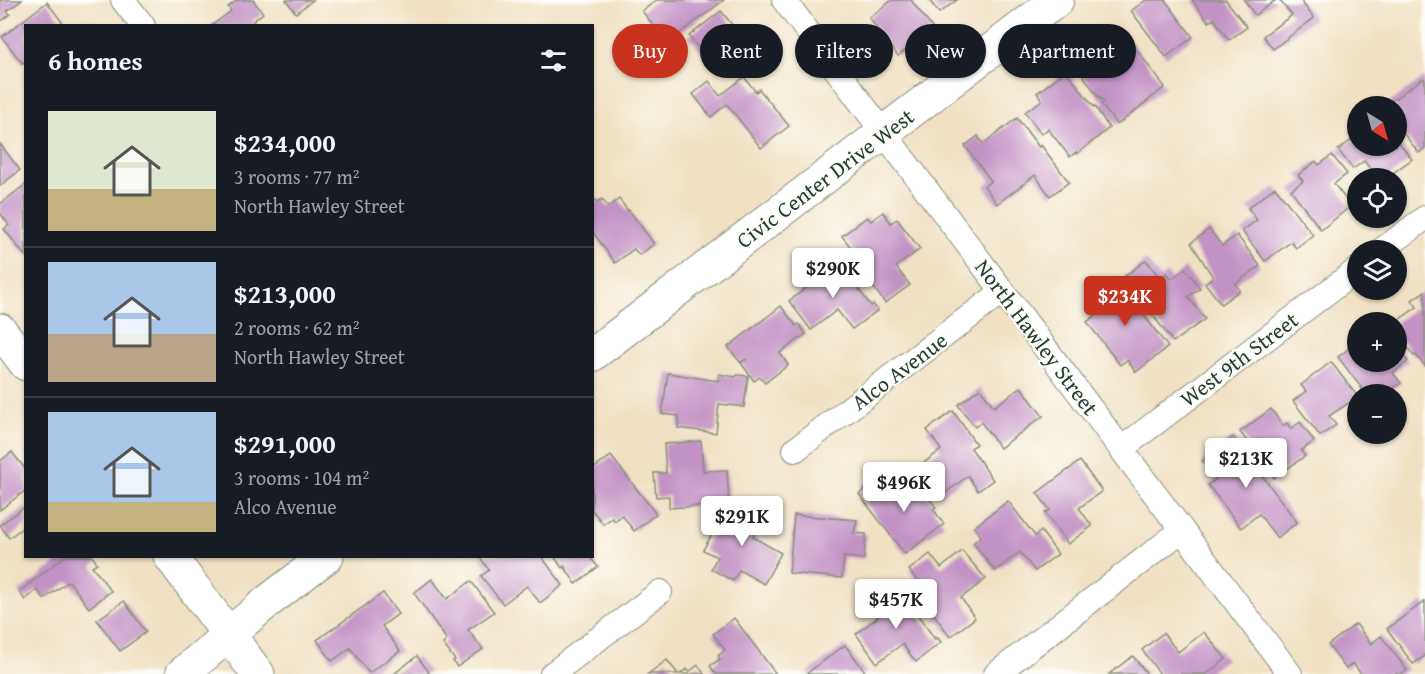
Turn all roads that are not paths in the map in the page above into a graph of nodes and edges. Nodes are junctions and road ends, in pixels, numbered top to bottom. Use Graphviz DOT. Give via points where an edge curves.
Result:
graph roads {
  1 [pos="124,0"];
  2 [pos="784,0"];
  3 [pos="1057,0"];
  4 [pos="142,24"];
  5 [pos="884,134"];
  6 [pos="1425,218"];
  7 [pos="1396,240"];
  8 [pos="1347,278"];
  9 [pos="1002,291"];
  10 [pos="0,330"];
  11 [pos="594,353"];
  12 [pos="24,361"];
  13 [pos="1121,449"];
  14 [pos="795,450"];
  15 [pos="1182,530"];
  16 [pos="171,558"];
  17 [pos="324,558"];
  18 [pos="660,592"];
  19 [pos="228,634"];
  20 [pos="182,674"];
  21 [pos="258,674"];
  22 [pos="552,674"];
  23 [pos="996,674"];
  24 [pos="1290,674"];
  1 -- 4 [label="street"];
  2 -- 5 [label="street, North Hawley Street"];
  3 -- 5 [label="main road, Civic Center Drive West"];
  5 -- 9 [label="street, North Hawley Street"];
  5 -- 11 [label="main road, Civic Center Drive West"];
  6 -- 7 [label="street"];
  8 -- 13 [label="street, West 9th Street"];
  9 -- 13 [label="street, North Hawley Street"];
  9 -- 14 [label="street, Alco Avenue"];
  10 -- 12 [label="main road"];
  13 -- 15 [label="street, North Hawley Street"];
  15 -- 23 [label="street"];
  15 -- 24 [label="street, North Hawley Street"];
  16 -- 19 [label="main road"];
  17 -- 19 [label="main road"];
  18 -- 22 [label="street"];
  19 -- 20 [label="main road"];
  19 -- 21 [label="main road"];
}
